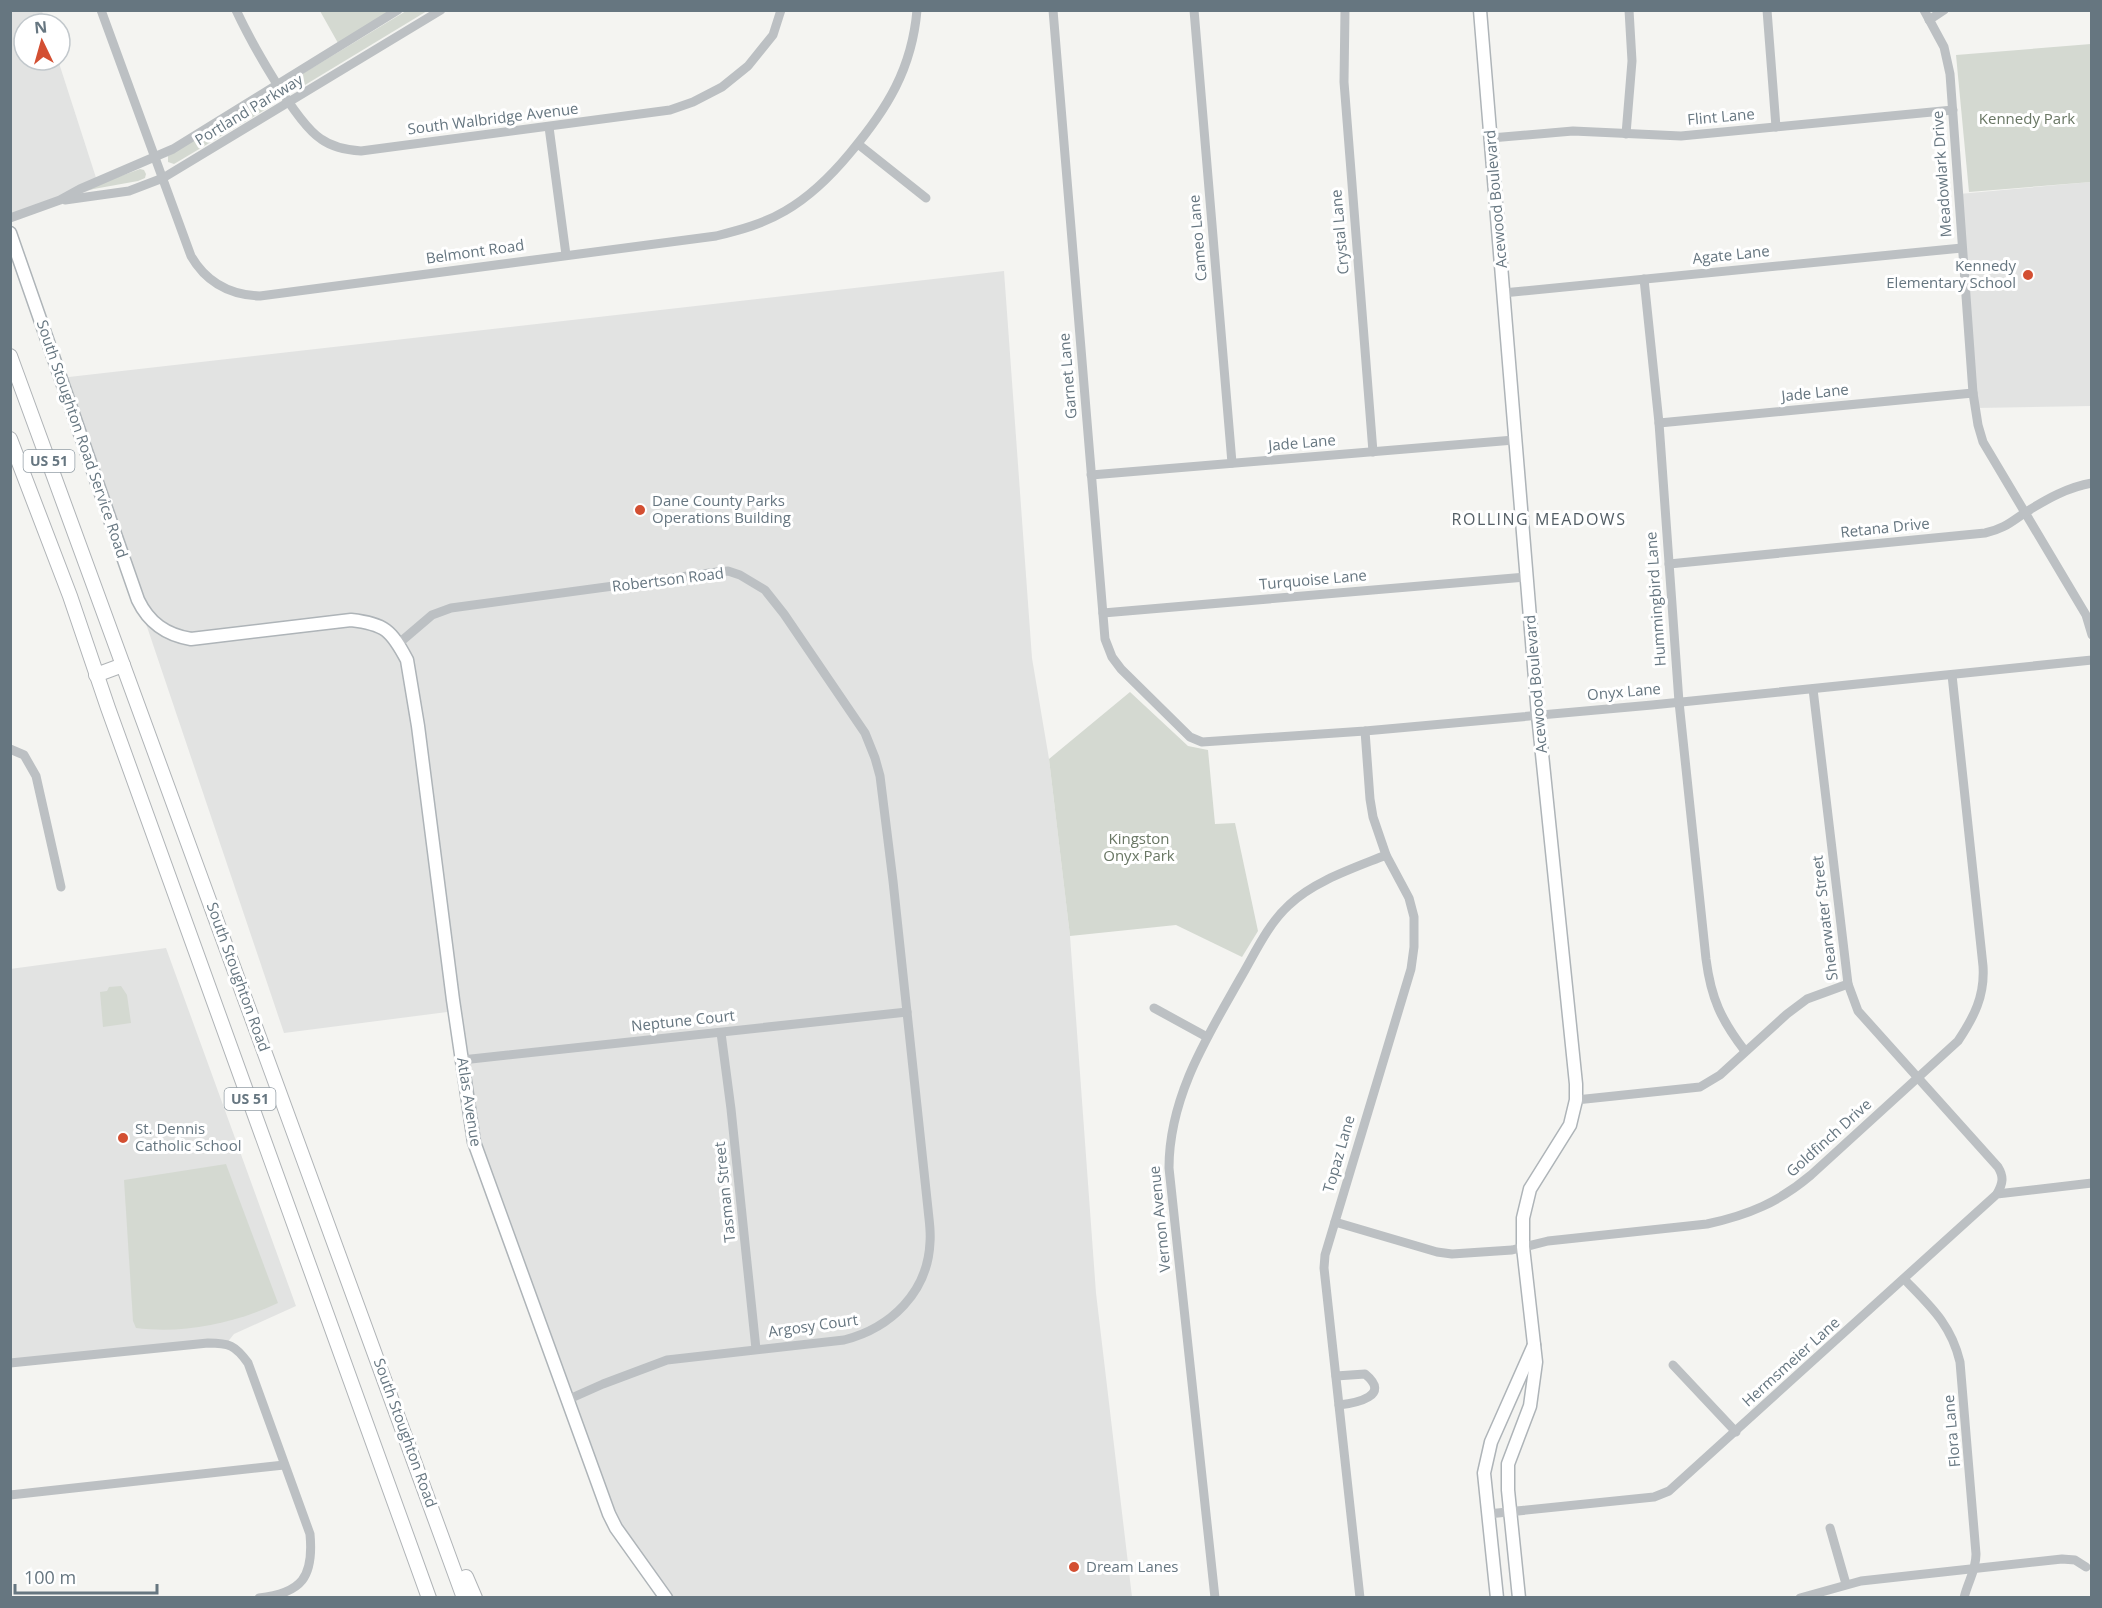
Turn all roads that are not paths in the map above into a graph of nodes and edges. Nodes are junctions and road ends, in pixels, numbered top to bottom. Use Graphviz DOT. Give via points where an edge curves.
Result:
graph roads {
  1 [pos="101,10"];
  2 [pos="236,10"];
  3 [pos="398,10"];
  4 [pos="441,10"];
  5 [pos="781,10"];
  6 [pos="917,10"];
  7 [pos="1053,10"];
  8 [pos="1194,10"];
  9 [pos="1345,10"];
  10 [pos="1480,10"];
  11 [pos="1629,10"];
  12 [pos="1767,10"];
  13 [pos="1924,10"];
  14 [pos="1944,10"];
  15 [pos="1929,20"];
  16 [pos="278,84"];
  17 [pos="290,103"];
  18 [pos="1953,110"];
  19 [pos="549,127"];
  20 [pos="1776,127"];
  21 [pos="1626,134"];
  22 [pos="1491,138"];
  23 [pos="858,144"];
  24 [pos="155,158"];
  25 [pos="163,178"];
  26 [pos="926,198"];
  27 [pos="60,200"];
  28 [pos="10,218"];
  29 [pos="10,233"];
  30 [pos="1962,248"];
  31 [pos="566,255"];
  32 [pos="1644,279"];
  33 [pos="1503,293"];
  34 [pos="10,356"];
  35 [pos="1973,393"];
  36 [pos="1659,423"];
  37 [pos="1514,440"];
  38 [pos="12,444"];
  39 [pos="1373,452"];
  40 [pos="1232,463"];
  41 [pos="1091,475"];
  42 [pos="2091,483"];
  43 [pos="2024,513"];
  44 [pos="1670,564"];
  45 [pos="1526,577"];
  46 [pos="1103,612"];
  47 [pos="2091,635"];
  48 [pos="398,644"];
  49 [pos="2091,660"];
  50 [pos="123,665"];
  51 [pos="96,675"];
  52 [pos="1952,675"];
  53 [pos="1813,689"];
  54 [pos="1679,702"];
  55 [pos="1538,715"];
  56 [pos="1167,716"];
  57 [pos="1365,731"];
  58 [pos="10,749"];
  59 [pos="1386,855"];
  60 [pos="61,887"];
  61 [pos="1848,984"];
  62 [pos="1154,1008"];
  63 [pos="907,1012"];
  64 [pos="722,1033"];
  65 [pos="1207,1037"];
  66 [pos="1745,1051"];
  67 [pos="462,1060"];
  68 [pos="1917,1079"];
  69 [pos="1576,1100"];
  70 [pos="2091,1183"];
  71 [pos="1997,1194"];
  72 [pos="1335,1222"];
  73 [pos="1523,1246"];
  74 [pos="1904,1279"];
  75 [pos="362,1316"];
  76 [pos="1534,1344"];
  77 [pos="756,1349"];
  78 [pos="10,1363"];
  79 [pos="1673,1365"];
  80 [pos="1336,1376"];
  81 [pos="567,1400"];
  82 [pos="1339,1405"];
  83 [pos="1736,1432"];
  84 [pos="284,1465"];
  85 [pos="10,1495"];
  86 [pos="1510,1512"];
  87 [pos="1488,1514"];
  88 [pos="402,1524"];
  89 [pos="1830,1528"];
  90 [pos="2086,1567"];
  91 [pos="1976,1568"];
  92 [pos="1846,1584"];
  93 [pos="259,1598"];
  94 [pos="422,1598"];
  95 [pos="429,1598"];
  96 [pos="464,1598"];
  97 [pos="475,1598"];
  98 [pos="666,1598"];
  99 [pos="1215,1598"];
  100 [pos="1360,1598"];
  101 [pos="1497,1598"];
  102 [pos="1519,1598"];
  103 [pos="1800,1598"];
  104 [pos="1964,1598"];
  1 -- 24 [label="street, Belmont Road"];
  2 -- 16 [label="street, South Walbridge Avenue"];
  3 -- 16 [label="street, Portland Parkway"];
  4 -- 17 [label="street, Portland Parkway"];
  5 -- 19 [label="street, South Walbridge Avenue" via="773,35 748,66 701,99 670,110"];
  6 -- 23 [label="street, Belmont Road" via="915,34 899,83"];
  7 -- 41 [label="street, Garnet Lane"];
  8 -- 40 [label="street, Cameo Lane"];
  9 -- 39 [label="street, Crystal Lane" via="1344,82"];
  10 -- 22 [label="street, Acewood Boulevard"];
  11 -- 21 [label="street" via="1632,61"];
  12 -- 20 [label="street"];
  13 -- 15 [label="street, Meadowlark Drive"];
  14 -- 15 [label="street"];
  15 -- 18 [label="street, Meadowlark Drive" via="1947,56"];
  16 -- 17 [label="street, South Walbridge Avenue"];
  16 -- 24 [label="street, Portland Parkway"];
  17 -- 19 [label="street, South Walbridge Avenue" via="320,139 353,150"];
  17 -- 25 [label="street, Portland Parkway"];
  18 -- 20 [label="street, Flint Lane"];
  18 -- 30 [label="street, Meadowlark Drive"];
  19 -- 31 [label="street"];
  20 -- 21 [label="street, Flint Lane" via="1681,136"];
  21 -- 22 [label="street, Flint Lane" via="1573,131"];
  22 -- 33 [label="street, Acewood Boulevard"];
  23 -- 26 [label="street"];
  23 -- 31 [label="street, Belmont Road" via="815,192 757,225 716,236"];
  24 -- 25 [label="street, Belmont Road"];
  24 -- 27 [label="street, Portland Parkway"];
  25 -- 27 [label="street, Portland Parkway" via="129,191"];
  25 -- 31 [label="street, Belmont Road" via="195,263 212,280 240,294 260,296"];
  27 -- 28 [label="street, Portland Parkway"];
  29 -- 48 [label="street, South Stoughton Road Service Road" via="138,600 152,622 169,634 191,639 351,620 373,623 389,632"];
  30 -- 32 [label="street, Agate Lane"];
  30 -- 35 [label="street, Meadowlark Drive"];
  32 -- 33 [label="street, Agate Lane"];
  32 -- 36 [label="street, Hummingbird Lane"];
  33 -- 37 [label="street, Acewood Boulevard"];
  34 -- 50 [label="main road, South Stoughton Road / US 51"];
  35 -- 36 [label="street, Jade Lane"];
  35 -- 43 [label="street, Meadowlark Drive" via="1983,442"];
  36 -- 44 [label="street, Hummingbird Lane"];
  37 -- 39 [label="street, Jade Lane"];
  37 -- 45 [label="street, Acewood Boulevard"];
  38 -- 51 [label="main road, South Stoughton Road / US 51"];
  39 -- 40 [label="street, Jade Lane"];
  40 -- 41 [label="street, Jade Lane"];
  41 -- 46 [label="street, Garnet Lane"];
  42 -- 43 [label="street, Retana Drive" via="2076,486"];
  43 -- 44 [label="street, Retana Drive" via="1999,530 1985,533"];
  43 -- 47 [label="street, Meadowlark Drive" via="2086,615"];
  44 -- 54 [label="street, Hummingbird Lane"];
  45 -- 46 [label="street, Turquoise Lane"];
  45 -- 55 [label="street, Acewood Boulevard"];
  46 -- 56 [label="street, Garnet Lane" via="1105,639 1112,657"];
  48 -- 63 [label="street, Robertson Road" via="432,615 451,608 728,571 762,587 865,733 876,758"];
  48 -- 67 [label="street, Atlas Avenue" via="411,675"];
  49 -- 52 [label="street, Onyx Lane"];
  50 -- 51 [label="main road"];
  50 -- 75 [label="main road, South Stoughton Road / US 51"];
  51 -- 88 [label="main road, South Stoughton Road / US 51"];
  52 -- 53 [label="street, Onyx Lane"];
  52 -- 68 [label="street, Goldfinch Drive" via="1984,982 1974,1017 1958,1041"];
  53 -- 54 [label="street, Onyx Lane"];
  53 -- 61 [label="street, Shearwater Street"];
  54 -- 55 [label="street, Onyx Lane"];
  54 -- 66 [label="street, Hummingbird Lane" via="1709,986 1728,1029"];
  55 -- 57 [label="street, Onyx Lane"];
  55 -- 69 [label="street, Acewood Boulevard"];
  56 -- 57 [label="street, Onyx Lane" via="1184,733 1202,742"];
  57 -- 59 [label="street, Topaz Lane" via="1370,799"];
  58 -- 60 [label="street" via="24,755 36,776"];
  59 -- 65 [label="street, Vernon Avenue" via="1314,886 1285,909"];
  59 -- 72 [label="street, Topaz Lane" via="1408,898 1416,927 1411,969"];
  61 -- 66 [label="street" via="1808,999"];
  61 -- 68 [label="street, Shearwater Street" via="1858,1011"];
  62 -- 65 [label="street"];
  63 -- 64 [label="street, Neptune Court"];
  63 -- 77 [label="street, Argosy Court" via="930,1242 924,1273 902,1308 890,1320 863,1335"];
  64 -- 67 [label="street, Neptune Court"];
  64 -- 77 [label="street, Tasman Street"];
  65 -- 99 [label="street, Vernon Avenue" via="1182,1089 1169,1168"];
  66 -- 69 [label="street" via="1714,1080 1700,1087"];
  67 -- 81 [label="street, Atlas Avenue" via="476,1148"];
  68 -- 71 [label="street, Shearwater Street" via="1998,1167 2003,1178"];
  68 -- 73 [label="street, Goldfinch Drive" via="1804,1181 1761,1208 1707,1224"];
  69 -- 73 [label="street, Acewood Boulevard" via="1570,1125 1530,1189 1523,1218"];
  70 -- 71 [label="street"];
  71 -- 74 [label="street, Hermsmeier Lane"];
  72 -- 73 [label="street, Goldfinch Drive" via="1437,1252 1472,1254"];
  72 -- 80 [label="street, Topaz Lane" via="1324,1268"];
  73 -- 76 [label="street, Acewood Boulevard"];
  74 -- 83 [label="street, Hermsmeier Lane"];
  74 -- 91 [label="street, Flora Lane" via="1945,1323 1956,1346 1968,1443"];
  75 -- 96 [label="main road, South Stoughton Road / US 51"];
  75 -- 97 [label="main road"];
  76 -- 86 [label="street, Acewood Boulevard" via="1536,1362 1530,1406 1508,1464"];
  76 -- 87 [label="street" via="1491,1442 1484,1473"];
  77 -- 81 [label="street, Argosy Court" via="667,1360"];
  78 -- 84 [label="street" via="226,1344 239,1351 248,1363"];
  79 -- 83 [label="street"];
  80 -- 82 [label="street, Topaz Lane"];
  80 -- 82 [label="street" via="1365,1374 1374,1386 1367,1400"];
  81 -- 98 [label="street, Atlas Avenue" via="616,1528"];
  82 -- 100 [label="street, Topaz Lane"];
  83 -- 86 [label="street, Hermsmeier Lane" via="1669,1491 1654,1497"];
  84 -- 85 [label="street"];
  84 -- 93 [label="street" via="310,1534 310,1564 289,1592"];
  86 -- 87 [label="street, Hermsmeier Lane"];
  86 -- 102 [label="street, Acewood Boulevard"];
  87 -- 101 [label="street"];
  88 -- 94 [label="main road"];
  88 -- 95 [label="main road, South Stoughton Road / US 51"];
  89 -- 92 [label="street"];
  90 -- 91 [label="street" via="2081,1562 2062,1559"];
  91 -- 92 [label="street"];
  91 -- 104 [label="street, Flora Lane"];
  92 -- 103 [label="street"];
}
